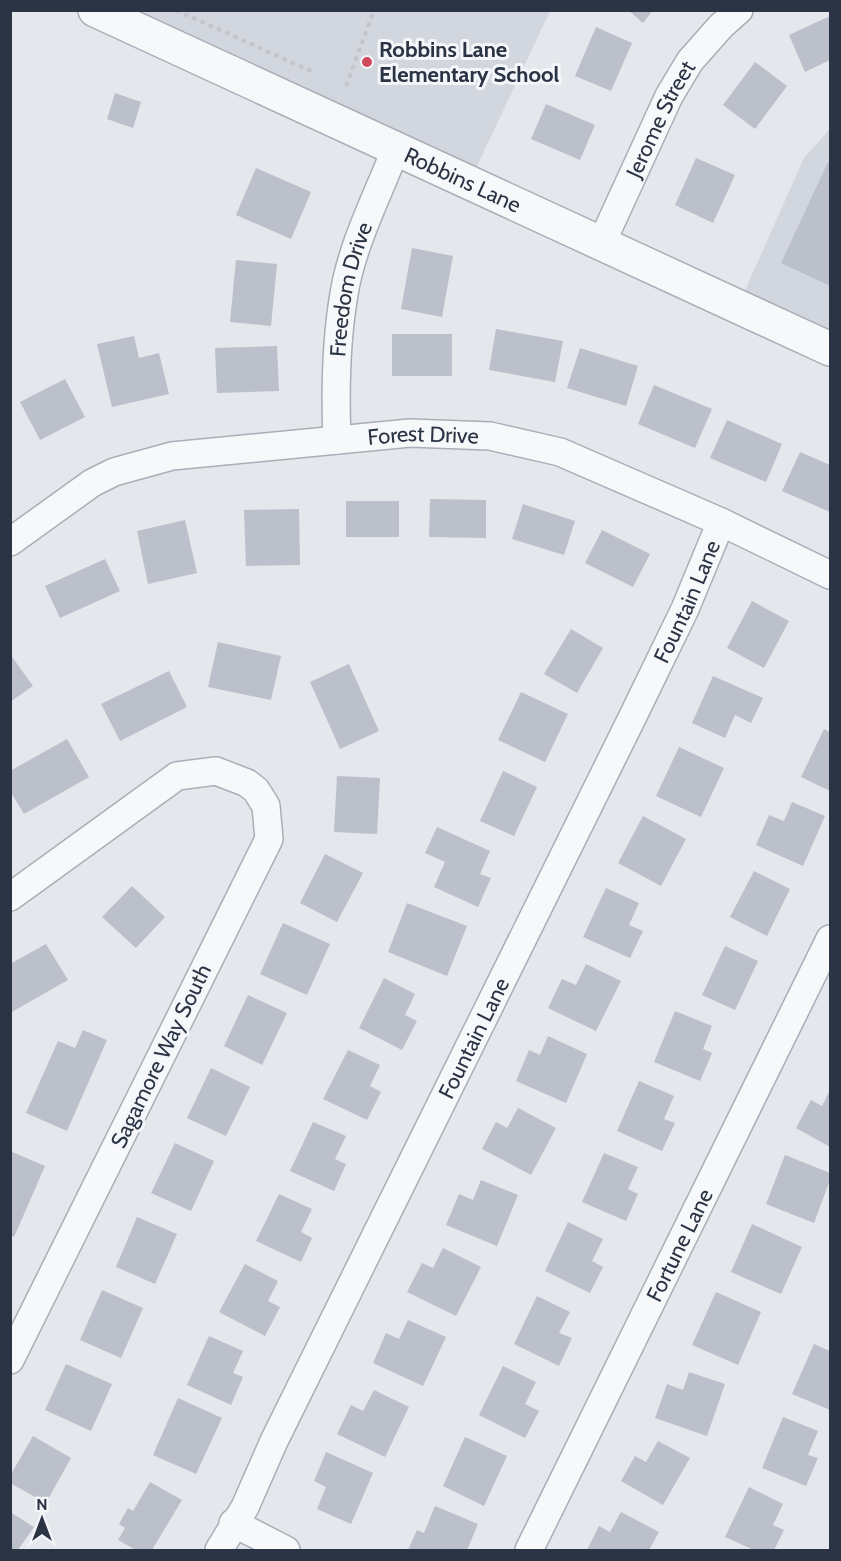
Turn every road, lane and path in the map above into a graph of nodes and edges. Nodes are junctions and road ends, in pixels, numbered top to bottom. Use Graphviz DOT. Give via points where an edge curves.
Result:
graph roads {
  1 [pos="95,10"];
  2 [pos="176,10"];
  3 [pos="374,10"];
  4 [pos="739,10"];
  5 [pos="315,73"];
  6 [pos="346,86"];
  7 [pos="396,147"];
  8 [pos="602,242"];
  9 [pos="831,349"];
  10 [pos="337,440"];
  11 [pos="721,522"];
  12 [pos="10,542"];
  13 [pos="831,575"];
  14 [pos="10,897"];
  15 [pos="831,939"];
  16 [pos="10,1360"];
  17 [pos="233,1523"];
  18 [pos="219,1551"];
  19 [pos="286,1551"];
  20 [pos="530,1551"];
  1 -- 7 [label="street, Robbins Lane"];
  2 -- 5 [label="path"];
  3 -- 6 [label="path"];
  4 -- 8 [label="street, Jerome Street" via="690,61 669,96"];
  7 -- 8 [label="street, Robbins Lane"];
  7 -- 10 [label="street, Freedom Drive" via="356,251 344,294"];
  8 -- 9 [label="street, Robbins Lane"];
  10 -- 11 [label="street, Forest Drive" via="410,433 490,436 560,452"];
  10 -- 12 [label="street, Forest Drive" via="172,456 114,472 92,483"];
  11 -- 13 [label="street, Forest Drive"];
  11 -- 17 [label="street, Fountain Lane" via="685,609 633,716 245,1507"];
  14 -- 16 [label="street, Sagamore Way South" via="177,776 216,771 247,783 266,806 269,840"];
  15 -- 20 [label="street, Fortune Lane"];
  17 -- 18 [label="street, Fountain Lane"];
  17 -- 19 [label="street"];
}
